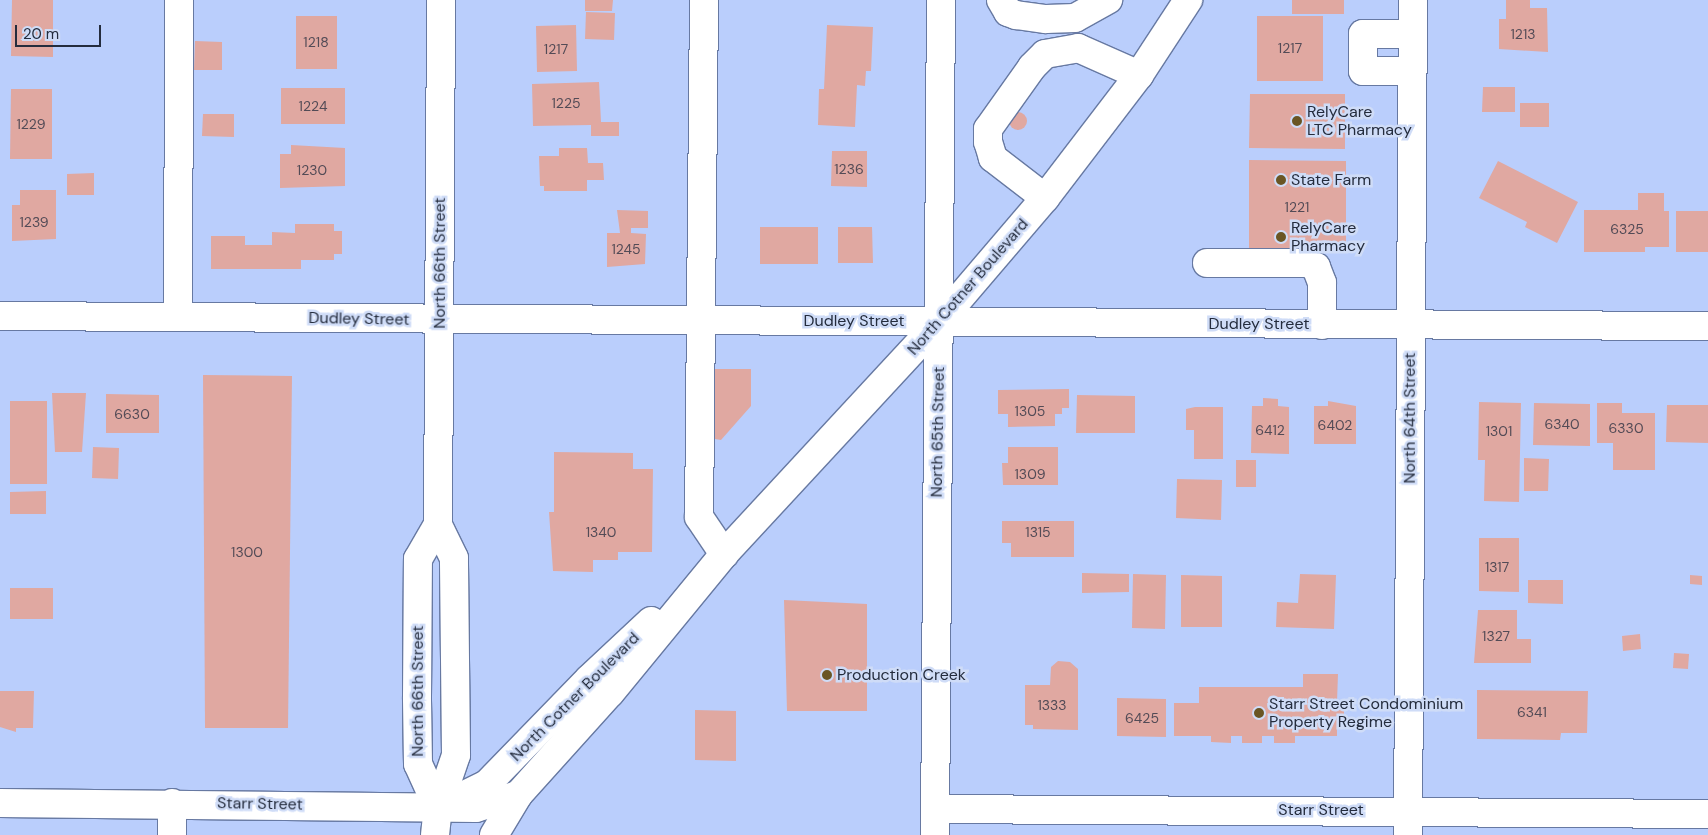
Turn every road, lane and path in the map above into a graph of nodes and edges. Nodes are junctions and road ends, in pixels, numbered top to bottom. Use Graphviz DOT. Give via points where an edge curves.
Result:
graph roads {
  1 [pos="179,0"];
  2 [pos="441,0"];
  3 [pos="704,0"];
  4 [pos="941,0"];
  5 [pos="1001,0"];
  6 [pos="1108,0"];
  7 [pos="1188,0"];
  8 [pos="1413,0"];
  9 [pos="1412,34"];
  10 [pos="1412,71"];
  11 [pos="1139,75"];
  12 [pos="1045,198"];
  13 [pos="1208,263"];
  14 [pos="0,316"];
  15 [pos="178,317"];
  16 [pos="440,320"];
  17 [pos="700,321"];
  18 [pos="940,321"];
  19 [pos="1322,324"];
  20 [pos="1411,325"];
  21 [pos="1708,326"];
  22 [pos="438,525"];
  23 [pos="724,554"];
  24 [pos="518,795"];
  25 [pos="0,803"];
  26 [pos="172,804"];
  27 [pos="438,808"];
  28 [pos="1708,814"];
  29 [pos="935,822"];
  30 [pos="1408,823"];
  31 [pos="172,835"];
  32 [pos="435,835"];
  33 [pos="494,835"];
  1 -- 15 [label="street"];
  2 -- 16 [label="street, North 66th Street"];
  3 -- 17 [label="street"];
  4 -- 18 [label="street, North 65th Street"];
  5 -- 6 [label="street" via="1008,12 1016,16 1046,19 1075,18"];
  7 -- 11 [label="street, North Cotner Boulevard"];
  8 -- 9 [label="street, North 64th Street"];
  9 -- 10 [label="street, North 64th Street"];
  9 -- 10 [label="street" via="1363,34 1363,71"];
  10 -- 20 [label="street, North 64th Street"];
  11 -- 12 [label="street, North Cotner Boulevard"];
  11 -- 12 [label="street" via="1078,48 1045,54 1032,67 988,129 988,142 993,158"];
  12 -- 18 [label="street, North Cotner Boulevard"];
  13 -- 19 [label="street" via="1307,263 1316,267 1322,283"];
  14 -- 15 [label="street, Dudley Street"];
  15 -- 16 [label="street, Dudley Street"];
  16 -- 17 [label="street, Dudley Street"];
  16 -- 22 [label="street, North 66th Street"];
  17 -- 18 [label="street, Dudley Street"];
  17 -- 23 [label="street" via="699,517"];
  18 -- 19 [label="street, Dudley Street"];
  18 -- 23 [label="street, North Cotner Boulevard"];
  18 -- 29 [label="street, North 65th Street"];
  19 -- 20 [label="street, Dudley Street"];
  20 -- 21 [label="street, Dudley Street"];
  20 -- 30 [label="street, North 64th Street"];
  22 -- 27 [label="street, North 66th Street" via="454,558 456,755"];
  22 -- 27 [label="street, North 66th Street" via="418,560 417,687 418,764"];
  23 -- 24 [label="street, North Cotner Boulevard" via="610,693"];
  23 -- 27 [label="street, North Cotner Boulevard" via="589,679 488,784"];
  24 -- 27 [label="street, Starr Street" via="476,808"];
  24 -- 33 [label="street, North Cotner Boulevard"];
  25 -- 26 [label="street, Starr Street"];
  26 -- 27 [label="street, Starr Street"];
  26 -- 31 [label="street"];
  27 -- 32 [label="street"];
  28 -- 30 [label="street, Starr Street"];
  29 -- 30 [label="street, Starr Street"];
}
